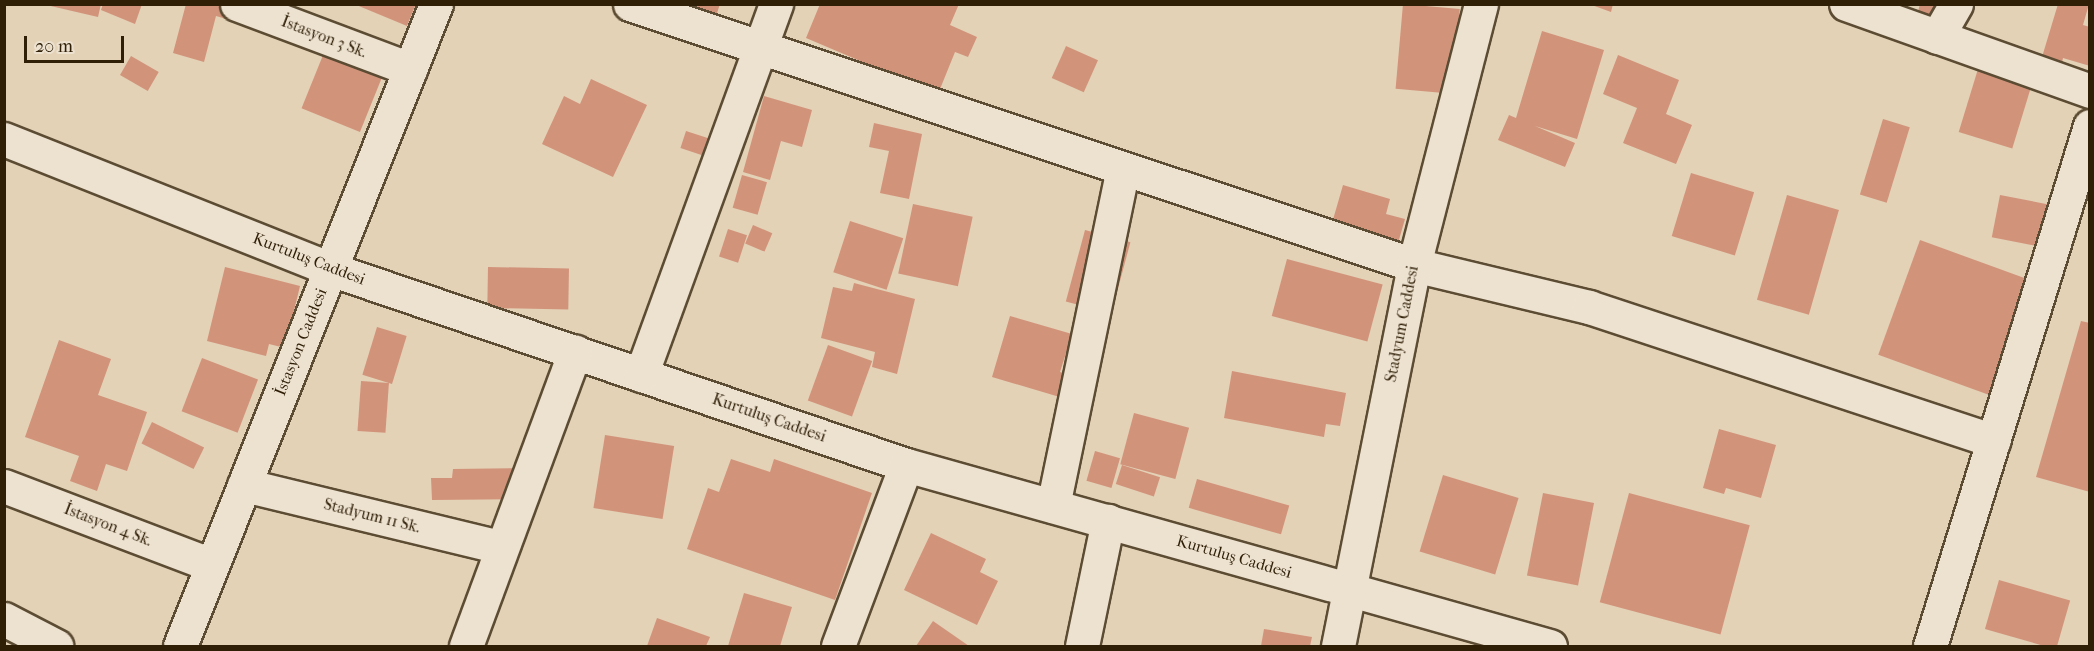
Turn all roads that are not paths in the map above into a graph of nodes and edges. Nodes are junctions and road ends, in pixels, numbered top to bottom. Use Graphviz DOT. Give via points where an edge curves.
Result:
graph roads {
  1 [pos="237,4"];
  2 [pos="436,4"];
  3 [pos="630,4"];
  4 [pos="776,4"];
  5 [pos="1846,4"];
  6 [pos="1956,4"];
  7 [pos="1472,8"];
  8 [pos="1937,37"];
  9 [pos="760,50"];
  10 [pos="410,69"];
  11 [pos="2090,91"];
  12 [pos="2090,126"];
  13 [pos="4,139"];
  14 [pos="1123,169"];
  15 [pos="1414,265"];
  16 [pos="330,269"];
  17 [pos="575,352"];
  18 [pos="641,375"];
  19 [pos="1993,441"];
  20 [pos="906,465"];
  21 [pos="244,485"];
  22 [pos="4,486"];
  23 [pos="1053,506"];
  24 [pos="1108,521"];
  25 [pos="500,547"];
  26 [pos="212,565"];
  27 [pos="1349,589"];
  28 [pos="4,619"];
  29 [pos="56,646"];
  30 [pos="180,646"];
  31 [pos="466,646"];
  32 [pos="838,646"];
  33 [pos="1082,646"];
  34 [pos="1338,646"];
  35 [pos="1550,646"];
  36 [pos="1930,646"];
  1 -- 10 [label="street, İstasyon 3 Sk."];
  2 -- 10 [label="street, İstasyon Caddesi"];
  3 -- 9 [label="street"];
  4 -- 9 [label="street"];
  5 -- 8 [label="street"];
  6 -- 8 [label="street"];
  7 -- 15 [label="street, Stadyum Caddesi"];
  8 -- 11 [label="street"];
  9 -- 14 [label="street"];
  9 -- 18 [label="street"];
  10 -- 16 [label="street, İstasyon Caddesi"];
  12 -- 19 [label="street"];
  13 -- 16 [label="street, Kurtuluş Caddesi"];
  14 -- 15 [label="street"];
  14 -- 23 [label="street"];
  15 -- 19 [label="street" via="1589,307"];
  15 -- 27 [label="street, Stadyum Caddesi"];
  16 -- 17 [label="street, Kurtuluş Caddesi"];
  16 -- 21 [label="street, İstasyon Caddesi"];
  17 -- 18 [label="street, Kurtuluş Caddesi"];
  17 -- 25 [label="street"];
  18 -- 20 [label="street, Kurtuluş Caddesi"];
  19 -- 36 [label="street"];
  20 -- 23 [label="street, Kurtuluş Caddesi"];
  20 -- 32 [label="street"];
  21 -- 25 [label="street, Stadyum 11 Sk."];
  21 -- 26 [label="street, İstasyon Caddesi"];
  22 -- 26 [label="street, İstasyon 4 Sk."];
  23 -- 24 [label="street, Kurtuluş Caddesi"];
  24 -- 27 [label="street, Kurtuluş Caddesi"];
  24 -- 33 [label="street"];
  25 -- 31 [label="street"];
  26 -- 30 [label="street, İstasyon Caddesi"];
  27 -- 34 [label="street, Stadyum Caddesi"];
  27 -- 35 [label="street, Kurtuluş Caddesi"];
  28 -- 29 [label="street"];
}
